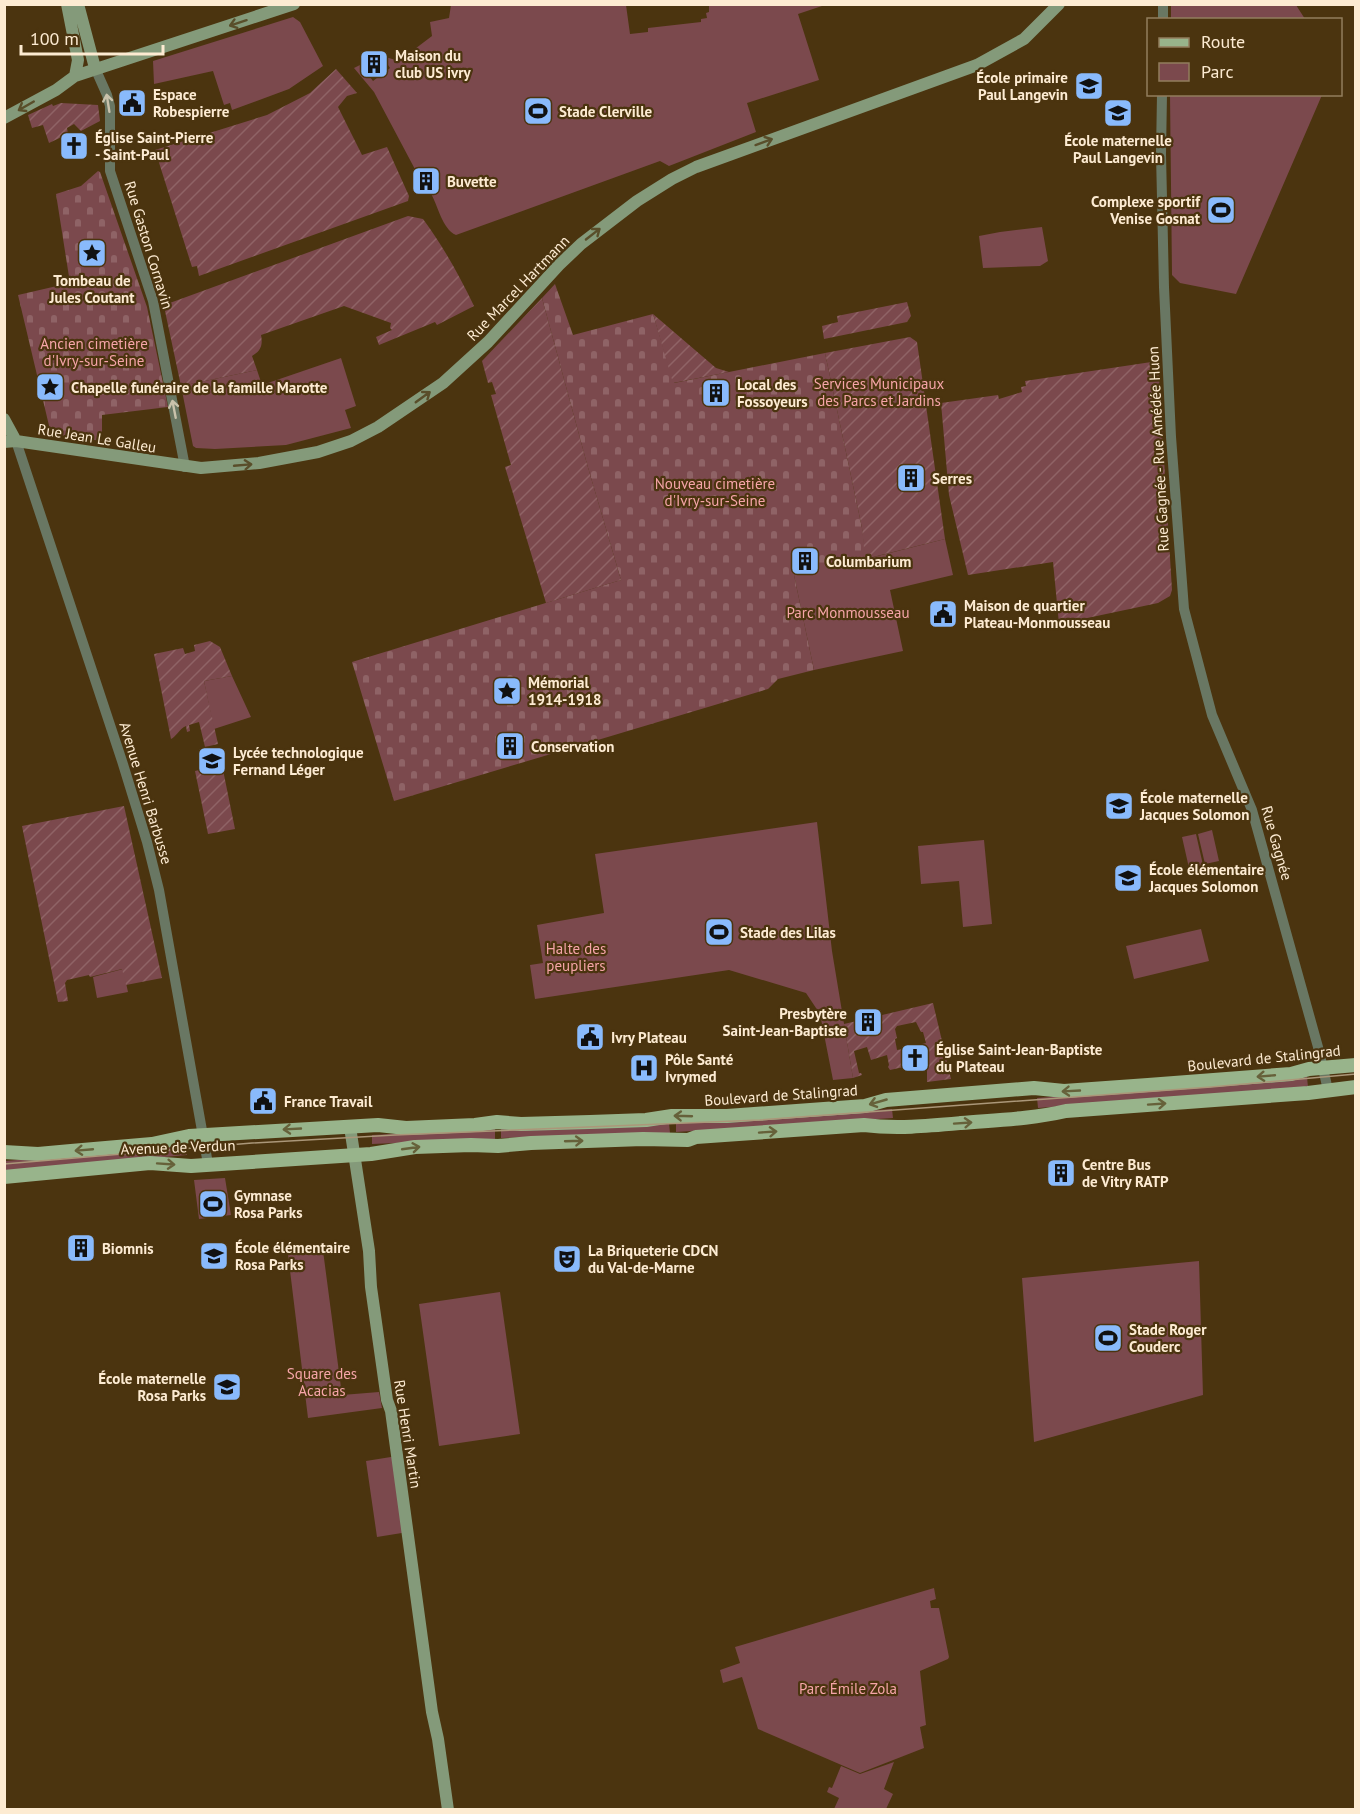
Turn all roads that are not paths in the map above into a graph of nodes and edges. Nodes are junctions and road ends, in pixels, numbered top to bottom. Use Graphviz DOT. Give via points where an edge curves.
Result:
graph roads {
  1 [pos="67,4"];
  2 [pos="78,4"];
  3 [pos="294,4"];
  4 [pos="1059,4"];
  5 [pos="95,68"];
  6 [pos="75,76"];
  7 [pos="1162,96"];
  8 [pos="4,118"];
  9 [pos="4,419"];
  10 [pos="4,433"];
  11 [pos="10,441"];
  12 [pos="184,467"];
  13 [pos="1184,609"];
  14 [pos="1356,1065"];
  15 [pos="1324,1068"];
  16 [pos="1356,1087"];
  17 [pos="1328,1090"];
  18 [pos="350,1126"];
  19 [pos="204,1135"];
  20 [pos="4,1152"];
  21 [pos="353,1155"];
  22 [pos="208,1164"];
  23 [pos="4,1178"];
  24 [pos="448,1809"];
  1 -- 6 [label="main road" via="78,60"];
  2 -- 5 [label="main road"];
  3 -- 5 [label="main road, one-way"];
  12 -- 4 [label="main road, Rue Marcel Hartmann, one-way" via="259,463 318,452 366,434 443,383 488,342 581,244 655,190 696,167 977,65 1024,39"];
  5 -- 6 [label="main road"];
  12 -- 5 [label="street, Rue Gaston Cornavin, one-way" via="153,301 110,171 110,106"];
  6 -- 8 [label="main road, one-way"];
  7 -- 13 [label="street, Rue Gagnée - Rue Amédée Huon" via="1164,287"];
  9 -- 11 [label="main road"];
  10 -- 11 [label="main road"];
  11 -- 12 [label="main road, Rue Jean Le Galleu"];
  11 -- 19 [label="street, Avenue Henri Barbusse" via="147,842"];
  13 -- 15 [label="street, Rue Gagnée" via="1212,715 1252,810"];
  14 -- 15 [label="main road, Boulevard de Stalingrad"];
  15 -- 17 [label="street, Rue Gagnée"];
  15 -- 18 [label="main road, Boulevard de Stalingrad, one-way" via="1218,1080 1064,1091 1023,1089 727,1116 406,1128"];
  16 -- 17 [label="main road"];
  21 -- 17 [label="main road, one-way" via="415,1147 688,1140 864,1125 920,1126"];
  18 -- 19 [label="main road, Avenue de Verdun, one-way"];
  18 -- 21 [label="main road, Rue Henri Martin"];
  19 -- 20 [label="main road, Avenue de Verdun, one-way" via="152,1144 38,1154"];
  19 -- 22 [label="street, Avenue Henri Barbusse"];
  21 -- 22 [label="main road, Avenue de Verdun"];
  21 -- 24 [label="main road, Rue Henri Martin"];
  23 -- 22 [label="main road, Avenue de Verdun, one-way" via="150,1163"];
}
